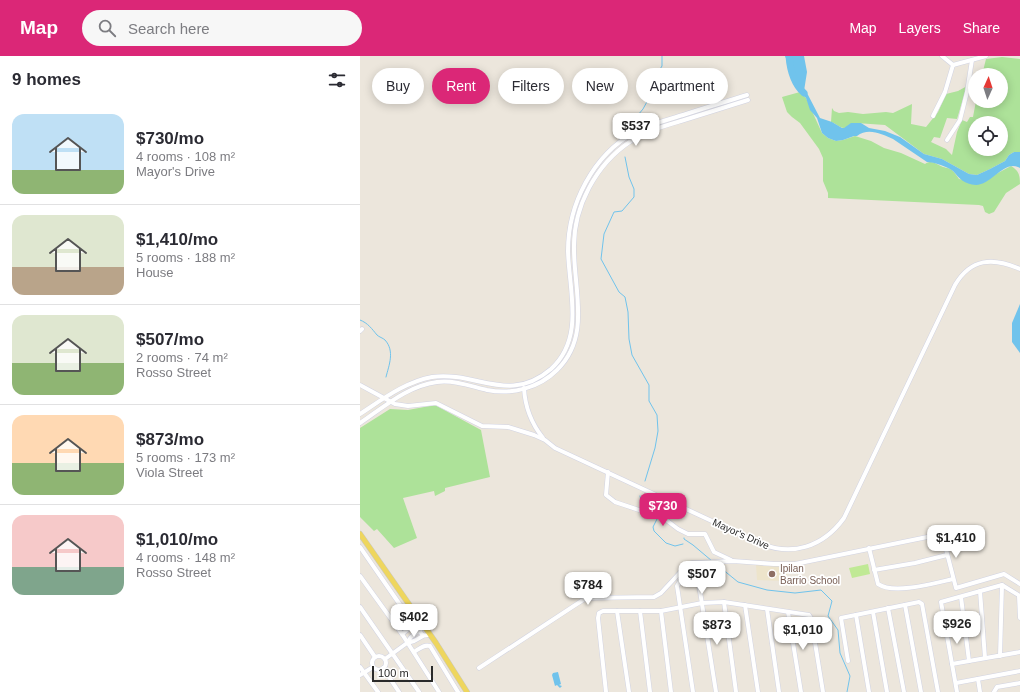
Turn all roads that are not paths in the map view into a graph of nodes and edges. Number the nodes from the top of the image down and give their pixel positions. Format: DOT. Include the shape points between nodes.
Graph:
graph roads {
  1 [pos="942,56"];
  2 [pos="986,56"];
  3 [pos="972,60"];
  4 [pos="953,65"];
  5 [pos="747,95"];
  6 [pos="748,100"];
  7 [pos="933,116"];
  8 [pos="946,140"];
  9 [pos="1020,269"];
  10 [pos="524,384"];
  11 [pos="360,385"];
  12 [pos="524,389"];
  13 [pos="384,398"];
  14 [pos="391,402"];
  15 [pos="360,414"];
  16 [pos="360,423"];
  17 [pos="545,440"];
  18 [pos="608,472"];
  19 [pos="360,534"];
  20 [pos="360,547"];
  21 [pos="869,548"];
  22 [pos="947,555"];
  23 [pos="733,561"];
  24 [pos="874,570"];
  25 [pos="360,576"];
  26 [pos="953,579"];
  27 [pos="1020,584"];
  28 [pos="1002,586"];
  29 [pos="980,592"];
  30 [pos="1020,596"];
  31 [pos="961,597"];
  32 [pos="724,602"];
  33 [pos="702,603"];
  34 [pos="745,605"];
  35 [pos="905,605"];
  36 [pos="360,607"];
  37 [pos="682,608"];
  38 [pos="767,608"];
  39 [pos="888,608"];
  40 [pos="661,611"];
  41 [pos="618,612"];
  42 [pos="640,612"];
  43 [pos="788,612"];
  44 [pos="873,612"];
  45 [pos="856,615"];
  46 [pos="1020,618"];
  47 [pos="424,625"];
  48 [pos="420,630"];
  49 [pos="402,634"];
  50 [pos="430,634"];
  51 [pos="360,635"];
  52 [pos="423,636"];
  53 [pos="407,643"];
  54 [pos="414,652"];
  55 [pos="1020,652"];
  56 [pos="393,653"];
  57 [pos="1000,656"];
  58 [pos="375,657"];
  59 [pos="985,658"];
  60 [pos="385,659"];
  61 [pos="848,661"];
  62 [pos="969,661"];
  63 [pos="952,664"];
  64 [pos="360,667"];
  65 [pos="373,667"];
  66 [pos="383,668"];
  67 [pos="479,668"];
  68 [pos="1020,671"];
  69 [pos="362,673"];
  70 [pos="978,679"];
  71 [pos="956,683"];
  72 [pos="1020,683"];
  73 [pos="378,692"];
  74 [pos="399,692"];
  75 [pos="419,692"];
  76 [pos="439,692"];
  77 [pos="458,692"];
  78 [pos="467,692"];
  79 [pos="606,692"];
  80 [pos="629,692"];
  81 [pos="650,692"];
  82 [pos="671,692"];
  83 [pos="693,692"];
  84 [pos="716,692"];
  85 [pos="736,692"];
  86 [pos="758,692"];
  87 [pos="780,692"];
  88 [pos="801,692"];
  89 [pos="823,692"];
  90 [pos="869,692"];
  91 [pos="887,692"];
  92 [pos="904,692"];
  93 [pos="921,692"];
  94 [pos="938,692"];
  95 [pos="957,692"];
  96 [pos="980,692"];
  97 [pos="994,692"];
  1 -- 4 [label="street"];
  2 -- 3 [label="street"];
  3 -- 4 [label="street"];
  3 -- 8 [label="street" via="960,120"];
  4 -- 7 [label="street"];
  5 -- 10 [label="street" via="641,129 606,155 594,170 581,192 570,230 568,251 573,319 570,338 564,353 555,365"];
  6 -- 12 [label="street" via="646,133 624,146 604,166 585,195 576,224 574,251 579,317 574,345 566,359 552,374 540,383"];
  9 -- 18 [label="street, Mayor's Drive" via="999,262 983,262 968,268 961,275 848,511 839,525 816,543 792,549 765,546"];
  10 -- 12 [label="street"];
  10 -- 13 [label="street" via="501,386 461,377 433,377 408,384"];
  11 -- 13 [label="street, Mayor's Drive"];
  12 -- 14 [label="street" via="495,391 465,383 436,382 410,390"];
  12 -- 17 [label="street" via="531,420"];
  13 -- 14 [label="street, Mayor's Drive"];
  13 -- 15 [label="street"];
  14 -- 16 [label="street"];
  14 -- 17 [label="street, Mayor's Drive" via="408,406 433,403 482,426 516,428"];
  17 -- 18 [label="street, Mayor's Drive" via="555,448"];
  18 -- 23 [label="street" via="606,495 612,500 661,516 688,534 705,534 714,552"];
  19 -- 47 [label="main road"];
  20 -- 49 [label="street" via="412,622 411,627"];
  21 -- 22 [label="street" via="942,534"];
  21 -- 23 [label="street" via="795,564"];
  21 -- 24 [label="street"];
  22 -- 24 [label="street"];
  22 -- 26 [label="street"];
  23 -- 67 [label="street" via="688,564 654,597 586,598"];
  24 -- 26 [label="street" via="878,584 888,588 910,588"];
  25 -- 49 [label="street"];
  26 -- 27 [label="street" via="956,588 1004,574"];
  28 -- 29 [label="street"];
  28 -- 30 [label="street"];
  28 -- 57 [label="street"];
  29 -- 31 [label="street"];
  29 -- 59 [label="street"];
  30 -- 46 [label="street"];
  31 -- 62 [label="street"];
  31 -- 63 [label="street" via="941,602"];
  32 -- 33 [label="street"];
  32 -- 34 [label="street"];
  32 -- 85 [label="street"];
  33 -- 37 [label="street"];
  33 -- 37 [label="street" via="697,581 682,581 677,586"];
  33 -- 84 [label="street"];
  34 -- 38 [label="street"];
  34 -- 86 [label="street"];
  35 -- 39 [label="street"];
  35 -- 93 [label="street"];
  35 -- 94 [label="street" via="918,602 922,604"];
  36 -- 56 [label="street"];
  37 -- 40 [label="street"];
  37 -- 83 [label="street"];
  38 -- 43 [label="street"];
  38 -- 87 [label="street"];
  39 -- 44 [label="street"];
  39 -- 92 [label="street"];
  40 -- 42 [label="street"];
  40 -- 82 [label="street"];
  41 -- 42 [label="street"];
  41 -- 79 [label="street" via="603,611 599,613 598,618"];
  41 -- 80 [label="street"];
  42 -- 81 [label="street"];
  43 -- 88 [label="street"];
  43 -- 89 [label="street" via="809,615 811,618"];
  44 -- 45 [label="street"];
  44 -- 91 [label="street"];
  45 -- 61 [label="street" via="841,618"];
  45 -- 90 [label="street"];
  47 -- 48 [label="street"];
  47 -- 50 [label="main road"];
  48 -- 52 [label="street"];
  48 -- 53 [label="street"];
  49 -- 53 [label="street"];
  50 -- 52 [label="street"];
  50 -- 78 [label="main road"];
  51 -- 58 [label="street"];
  52 -- 53 [label="street"];
  53 -- 54 [label="street"];
  53 -- 56 [label="street"];
  54 -- 76 [label="street"];
  54 -- 77 [label="street" via="423,646 430,646"];
  55 -- 57 [label="street"];
  56 -- 60 [label="street"];
  56 -- 75 [label="street"];
  57 -- 59 [label="street"];
  58 -- 60 [label="street"];
  58 -- 65 [label="street" via="372,661"];
  59 -- 62 [label="street"];
  60 -- 66 [label="street" via="386,664"];
  62 -- 63 [label="street"];
  63 -- 71 [label="street"];
  64 -- 69 [label="street"];
  65 -- 66 [label="street" via="378,670"];
  65 -- 69 [label="street"];
  66 -- 74 [label="street"];
  68 -- 70 [label="street"];
  69 -- 73 [label="street"];
  70 -- 71 [label="street"];
  70 -- 96 [label="street"];
  71 -- 95 [label="street"];
  72 -- 97 [label="street" via="997,687"];
}
